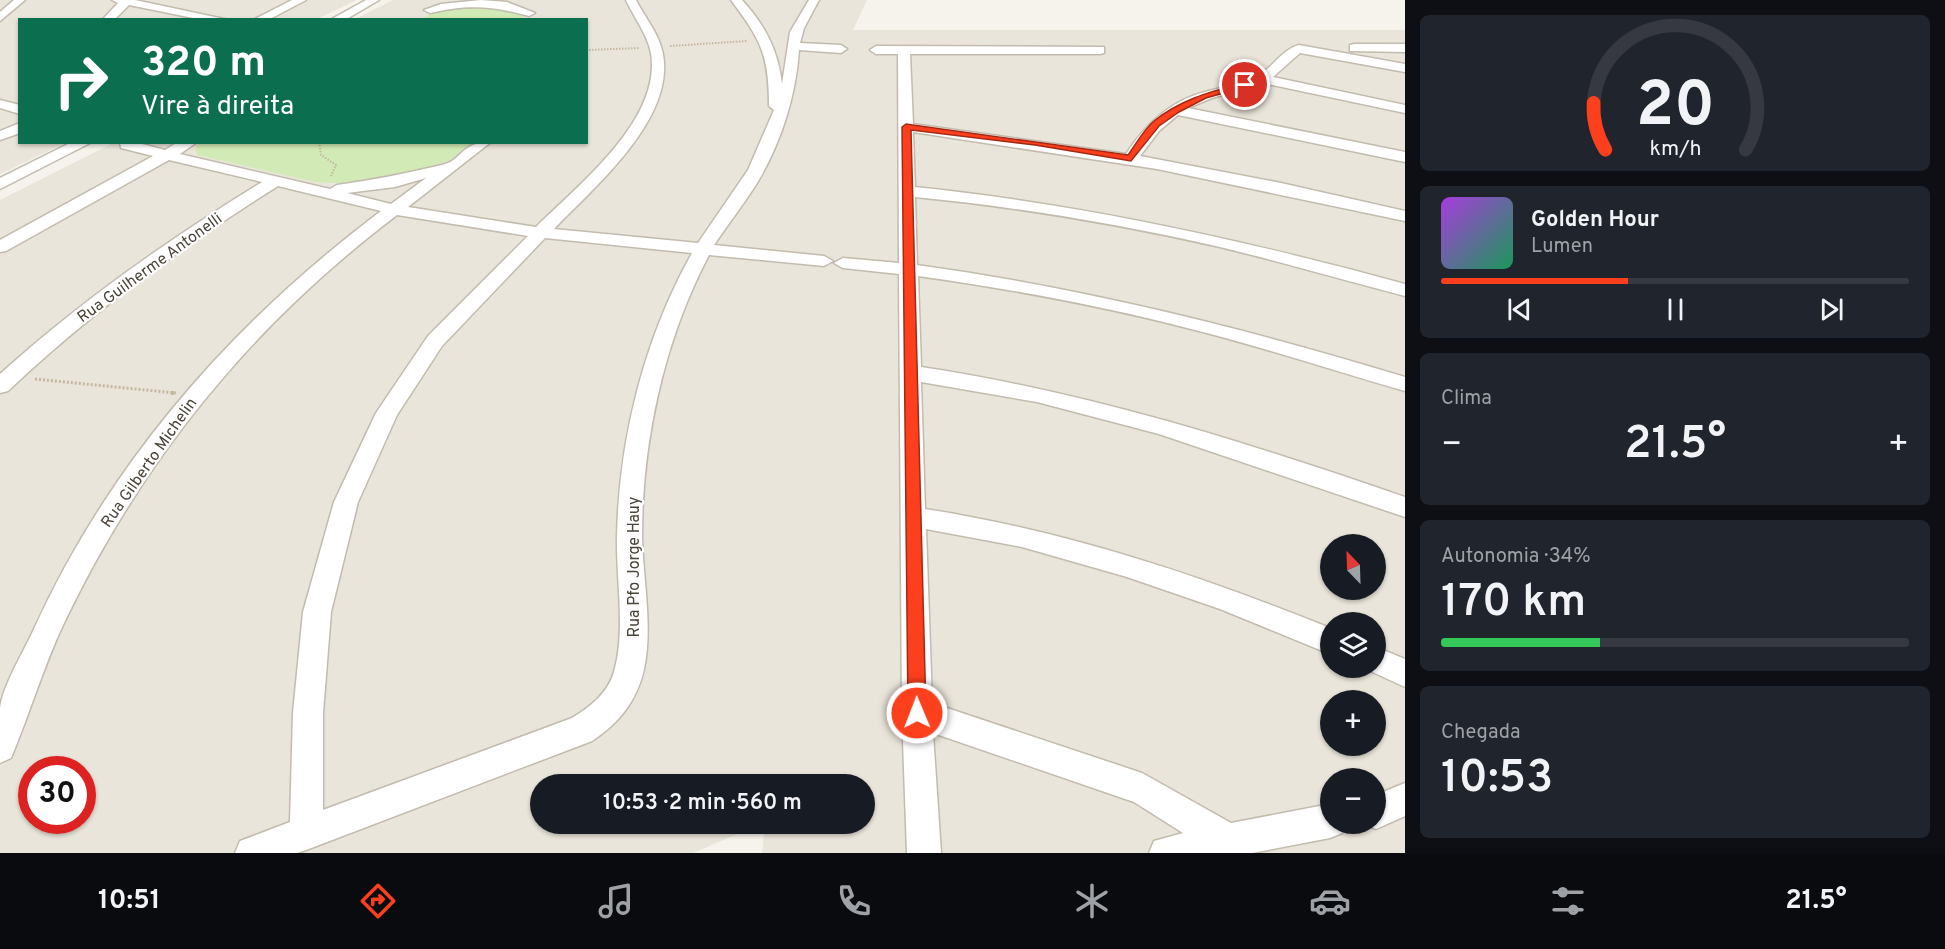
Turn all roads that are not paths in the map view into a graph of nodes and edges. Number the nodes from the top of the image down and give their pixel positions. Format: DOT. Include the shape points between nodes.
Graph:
graph roads {
  1 [pos="20,0"];
  2 [pos="190,0"];
  3 [pos="301,0"];
  4 [pos="374,0"];
  5 [pos="449,0"];
  6 [pos="521,0"];
  7 [pos="631,0"];
  8 [pos="736,0"];
  9 [pos="814,0"];
  10 [pos="121,1"];
  11 [pos="167,9"];
  12 [pos="531,16"];
  13 [pos="0,18"];
  14 [pos="108,18"];
  15 [pos="214,18"];
  16 [pos="262,18"];
  17 [pos="339,18"];
  18 [pos="775,35"];
  19 [pos="794,46"];
  20 [pos="1405,48"];
  21 [pos="842,49"];
  22 [pos="876,50"];
  23 [pos="1100,50"];
  24 [pos="904,51"];
  25 [pos="1352,53"];
  26 [pos="1405,68"];
  27 [pos="1262,79"];
  28 [pos="0,104"];
  29 [pos="18,109"];
  30 [pos="1405,109"];
  31 [pos="1176,110"];
  32 [pos="776,122"];
  33 [pos="906,127"];
  34 [pos="18,129"];
  35 [pos="0,136"];
  36 [pos="81,144"];
  37 [pos="186,144"];
  38 [pos="480,144"];
  39 [pos="126,145"];
  40 [pos="169,154"];
  41 [pos="1405,157"];
  42 [pos="463,158"];
  43 [pos="1131,158"];
  44 [pos="277,180"];
  45 [pos="0,184"];
  46 [pos="316,190"];
  47 [pos="908,191"];
  48 [pos="396,210"];
  49 [pos="1405,216"];
  50 [pos="542,233"];
  51 [pos="0,247"];
  52 [pos="704,249"];
  53 [pos="909,268"];
  54 [pos="1405,290"];
  55 [pos="911,373"];
  56 [pos="1405,384"];
  57 [pos="0,386"];
  58 [pos="1405,507"];
  59 [pos="915,517"];
  60 [pos="1320,637"];
  61 [pos="1386,664"];
  62 [pos="1405,673"];
  63 [pos="917,713"];
  64 [pos="0,747"];
  65 [pos="1405,799"];
  66 [pos="1386,808"];
  67 [pos="1320,823"];
  68 [pos="306,833"];
  69 [pos="1229,841"];
  70 [pos="252,853"];
  71 [pos="924,853"];
  72 [pos="1166,853"];
  1 -- 13 [label="street"];
  2 -- 11 [label="street"];
  3 -- 16 [label="street"];
  4 -- 17 [label="street"];
  5 -- 12 [label="street" via="426,13 457,4 487,2 513,5"];
  6 -- 12 [label="street"];
  7 -- 50 [label="street" via="655,45 657,74 649,107 627,144"];
  8 -- 18 [label="street"];
  9 -- 18 [label="street, Rua Pfo Jorge Hauy"];
  10 -- 11 [label="street"];
  10 -- 14 [label="street"];
  11 -- 15 [label="street"];
  18 -- 19 [label="street, Rua Pfo Jorge Hauy"];
  18 -- 19 [label="street" via="777,54 784,55"];
  18 -- 32 [label="street"];
  19 -- 21 [label="street"];
  19 -- 32 [label="street, Rua Pfo Jorge Hauy" via="790,80"];
  20 -- 25 [label="street"];
  22 -- 24 [label="street"];
  23 -- 24 [label="street"];
  24 -- 33 [label="street"];
  25 -- 26 [label="street"];
  25 -- 27 [label="street" via="1299,49 1285,56 1277,70"];
  27 -- 30 [label="street"];
  27 -- 31 [label="street" via="1203,96"];
  28 -- 29 [label="street"];
  31 -- 41 [label="street"];
  31 -- 43 [label="street" via="1156,124"];
  32 -- 52 [label="street, Rua Pfo Jorge Hauy" via="763,158 742,197"];
  33 -- 43 [label="street"];
  33 -- 47 [label="street"];
  34 -- 35 [label="street"];
  36 -- 45 [label="street"];
  37 -- 40 [label="street"];
  38 -- 42 [label="street, Rua Gilberto Michelin"];
  39 -- 40 [label="street"];
  40 -- 44 [label="street"];
  40 -- 51 [label="street"];
  42 -- 46 [label="street" via="395,182"];
  42 -- 48 [label="street, Rua Gilberto Michelin"];
  43 -- 49 [label="street" via="1283,187"];
  44 -- 46 [label="street"];
  44 -- 57 [label="street, Rua Guilherme Antonelli" via="134,273"];
  46 -- 48 [label="street"];
  47 -- 53 [label="street"];
  47 -- 54 [label="street" via="1049,208 1192,236"];
  48 -- 50 [label="street"];
  48 -- 64 [label="street, Rua Gilberto Michelin" via="295,289 243,340 190,399 144,460 99,531 55,615"];
  50 -- 52 [label="street"];
  50 -- 68 [label="street" via="435,341 387,413 346,502 317,612 308,713"];
  52 -- 53 [label="street"];
  52 -- 68 [label="street, Rua Pfo Jorge Hauy" via="669,322 641,423 630,559 633,658 618,699 581,730"];
  53 -- 55 [label="street"];
  53 -- 56 [label="street" via="1069,294 1274,343"];
  55 -- 58 [label="street" via="1070,402 1252,453"];
  55 -- 59 [label="street"];
  59 -- 60 [label="street" via="964,524 1069,549 1243,604"];
  59 -- 63 [label="street"];
  61 -- 62 [label="street"];
  63 -- 69 [label="street" via="1142,789"];
  63 -- 71 [label="street"];
  65 -- 66 [label="street"];
  67 -- 69 [label="street"];
  68 -- 70 [label="street, Rua Pfo Jorge Hauy"];
  69 -- 72 [label="street"];
}
